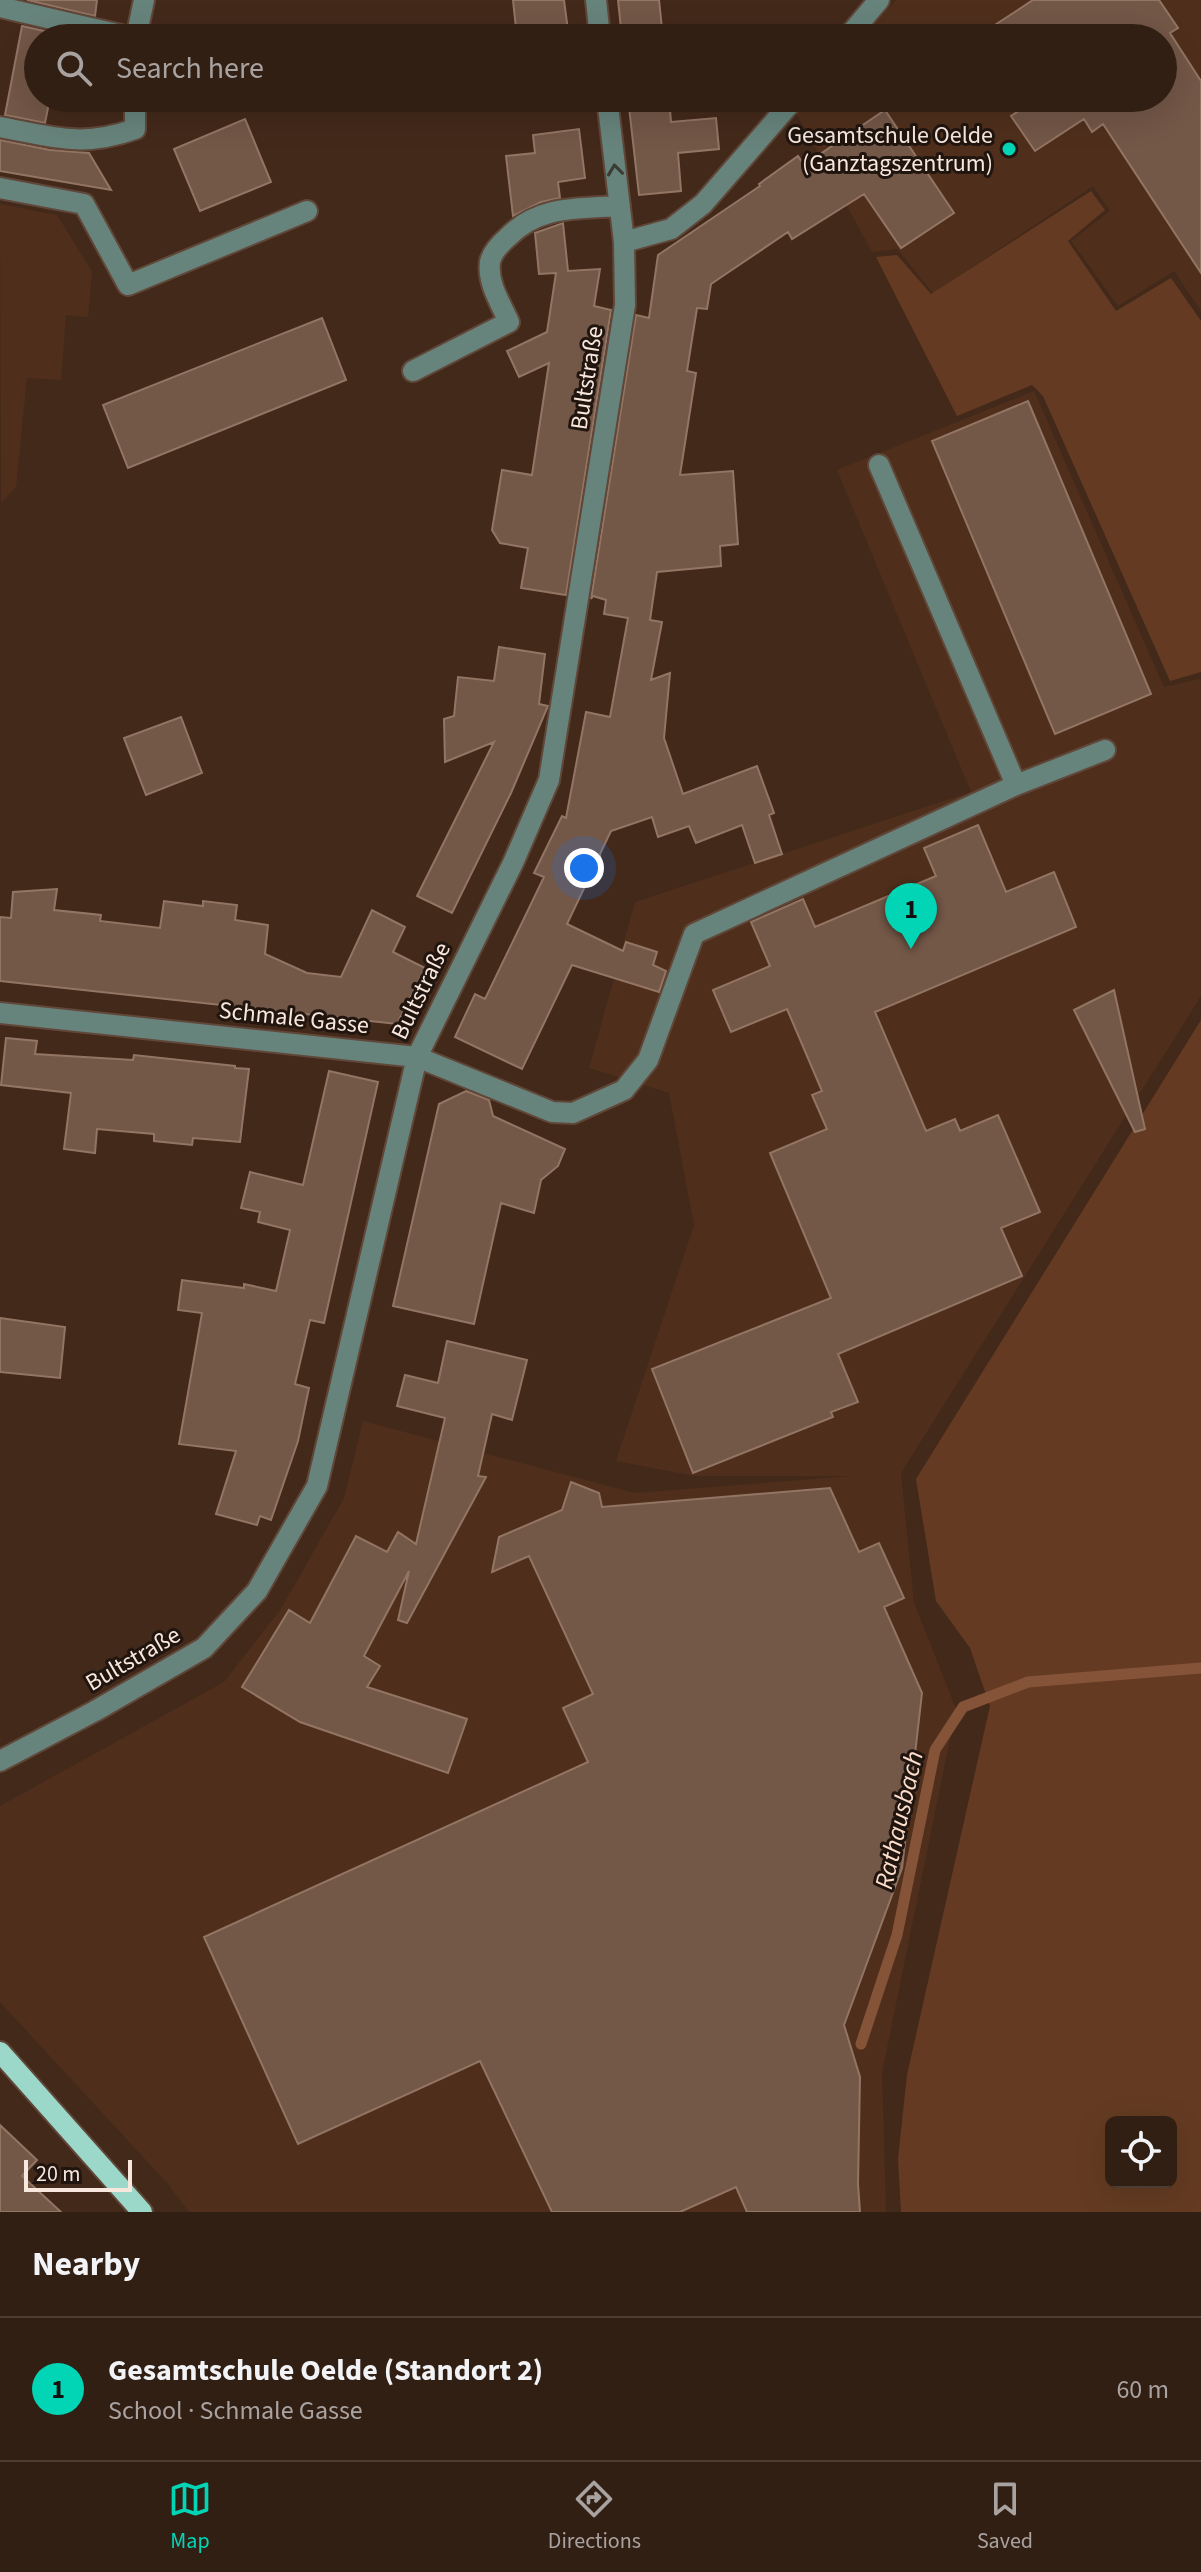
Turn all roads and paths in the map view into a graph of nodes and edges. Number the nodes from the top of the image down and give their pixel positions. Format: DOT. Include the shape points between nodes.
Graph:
graph roads {
  1 [pos="144,0"];
  2 [pos="596,0"];
  3 [pos="879,0"];
  4 [pos="0,7"];
  5 [pos="74,24"];
  6 [pos="138,24"];
  7 [pos="599,24"];
  8 [pos="859,24"];
  9 [pos="135,112"];
  10 [pos="609,112"];
  11 [pos="783,112"];
  12 [pos="0,127"];
  13 [pos="0,188"];
  14 [pos="620,206"];
  15 [pos="307,211"];
  16 [pos="624,242"];
  17 [pos="413,371"];
  18 [pos="879,465"];
  19 [pos="1105,750"];
  20 [pos="1016,785"];
  21 [pos="0,1013"];
  22 [pos="417,1057"];
  23 [pos="0,1761"];
  24 [pos="0,2052"];
  25 [pos="0,2061"];
  26 [pos="24,2080"];
  27 [pos="142,2212"];
  1 -- 6 [label="street"];
  2 -- 7 [label="street"];
  3 -- 8 [label="street"];
  4 -- 5 [label="street"];
  9 -- 12 [label="street" via="135,129 111,137 73,141"];
  14 -- 10 [label="street, Bultstraße, one-way"];
  11 -- 16 [label="street" via="703,204 671,229"];
  13 -- 15 [label="street" via="84,204 128,285"];
  14 -- 16 [label="street, Bultstraße"];
  14 -- 17 [label="street" via="546,212 519,225 490,261 492,282 509,322"];
  16 -- 22 [label="street, Bultstraße" via="625,305 549,780"];
  18 -- 20 [label="street"];
  19 -- 20 [label="street, Schmale Gasse"];
  20 -- 22 [label="street, Schmale Gasse" via="694,934 648,1060 624,1090 573,1113 552,1112"];
  21 -- 22 [label="street, Schmale Gasse"];
  22 -- 23 [label="street, Bultstraße" via="317,1486 257,1591 204,1648"];
  24 -- 26 [label="main road"];
  25 -- 26 [label="main road"];
  26 -- 27 [label="main road"];
}
